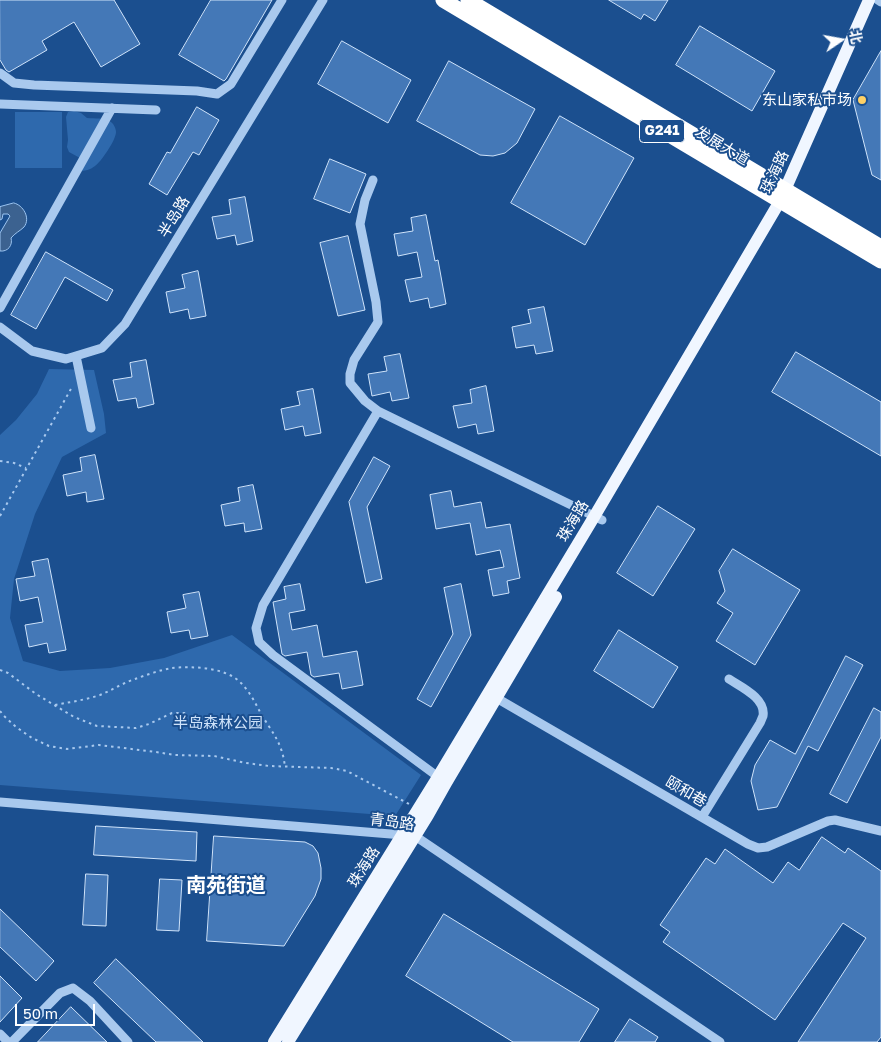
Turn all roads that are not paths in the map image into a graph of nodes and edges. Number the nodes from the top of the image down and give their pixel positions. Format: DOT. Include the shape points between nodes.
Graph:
graph roads {
  1 [pos="282,0"];
  2 [pos="310,0"];
  3 [pos="443,0"];
  4 [pos="468,0"];
  5 [pos="870,0"];
  6 [pos="876,0"];
  7 [pos="881,2"];
  8 [pos="322,3"];
  9 [pos="0,73"];
  10 [pos="0,104"];
  11 [pos="112,108"];
  12 [pos="156,110"];
  13 [pos="373,180"];
  14 [pos="786,197"];
  15 [pos="881,247"];
  16 [pos="881,261"];
  17 [pos="0,308"];
  18 [pos="0,327"];
  19 [pos="76,356"];
  20 [pos="378,411"];
  21 [pos="91,428"];
  22 [pos="598,518"];
  23 [pos="728,679"];
  24 [pos="492,695"];
  25 [pos="442,780"];
  26 [pos="0,802"];
  27 [pos="702,817"];
  28 [pos="881,831"];
  29 [pos="409,835"];
  30 [pos="0,1034"];
  31 [pos="10,1042"];
  32 [pos="128,1042"];
  33 [pos="274,1042"];
  34 [pos="288,1042"];
  35 [pos="720,1042"];
  1 -- 9 [label="street" via="231,84 217,94 34,85 14,83"];
  2 -- 8 [label="street"];
  3 -- 14 [label="highway, 发展大道 / G241"];
  4 -- 14 [label="highway, 发展大道 / G241"];
  5 -- 14 [label="main road, 珠海路"];
  6 -- 7 [label="street"];
  6 -- 14 [label="main road, 珠海路"];
  8 -- 19 [label="street, 半岛路" via="125,324 102,348"];
  10 -- 11 [label="street"];
  11 -- 12 [label="street"];
  11 -- 17 [label="street"];
  13 -- 20 [label="street" via="360,224 378,322 354,360 350,384"];
  14 -- 15 [label="highway, 发展大道 / G241"];
  14 -- 16 [label="highway, 发展大道 / G241"];
  14 -- 22 [label="main road, 珠海路"];
  18 -- 19 [label="street, 半岛路" via="32,351 66,360"];
  19 -- 21 [label="street"];
  20 -- 22 [label="street"];
  20 -- 25 [label="street" via="263,605 256,628 259,642 272,655"];
  22 -- 24 [label="main road, 珠海路"];
  23 -- 27 [label="street" via="753,694 762,705 763,715"];
  24 -- 25 [label="main road, 珠海路"];
  24 -- 27 [label="street, 颐和巷"];
  25 -- 29 [label="main road, 珠海路"];
  25 -- 29 [label="main road, 珠海路" via="418,809"];
  26 -- 29 [label="street, 青岛路"];
  27 -- 28 [label="street, 颐和巷" via="758,848 835,820"];
  29 -- 33 [label="main road, 珠海路"];
  29 -- 34 [label="main road, 珠海路"];
  29 -- 35 [label="street, 青岛路"];
  30 -- 31 [label="street"];
  31 -- 32 [label="street" via="60,993 73,988 90,1001"];
}
